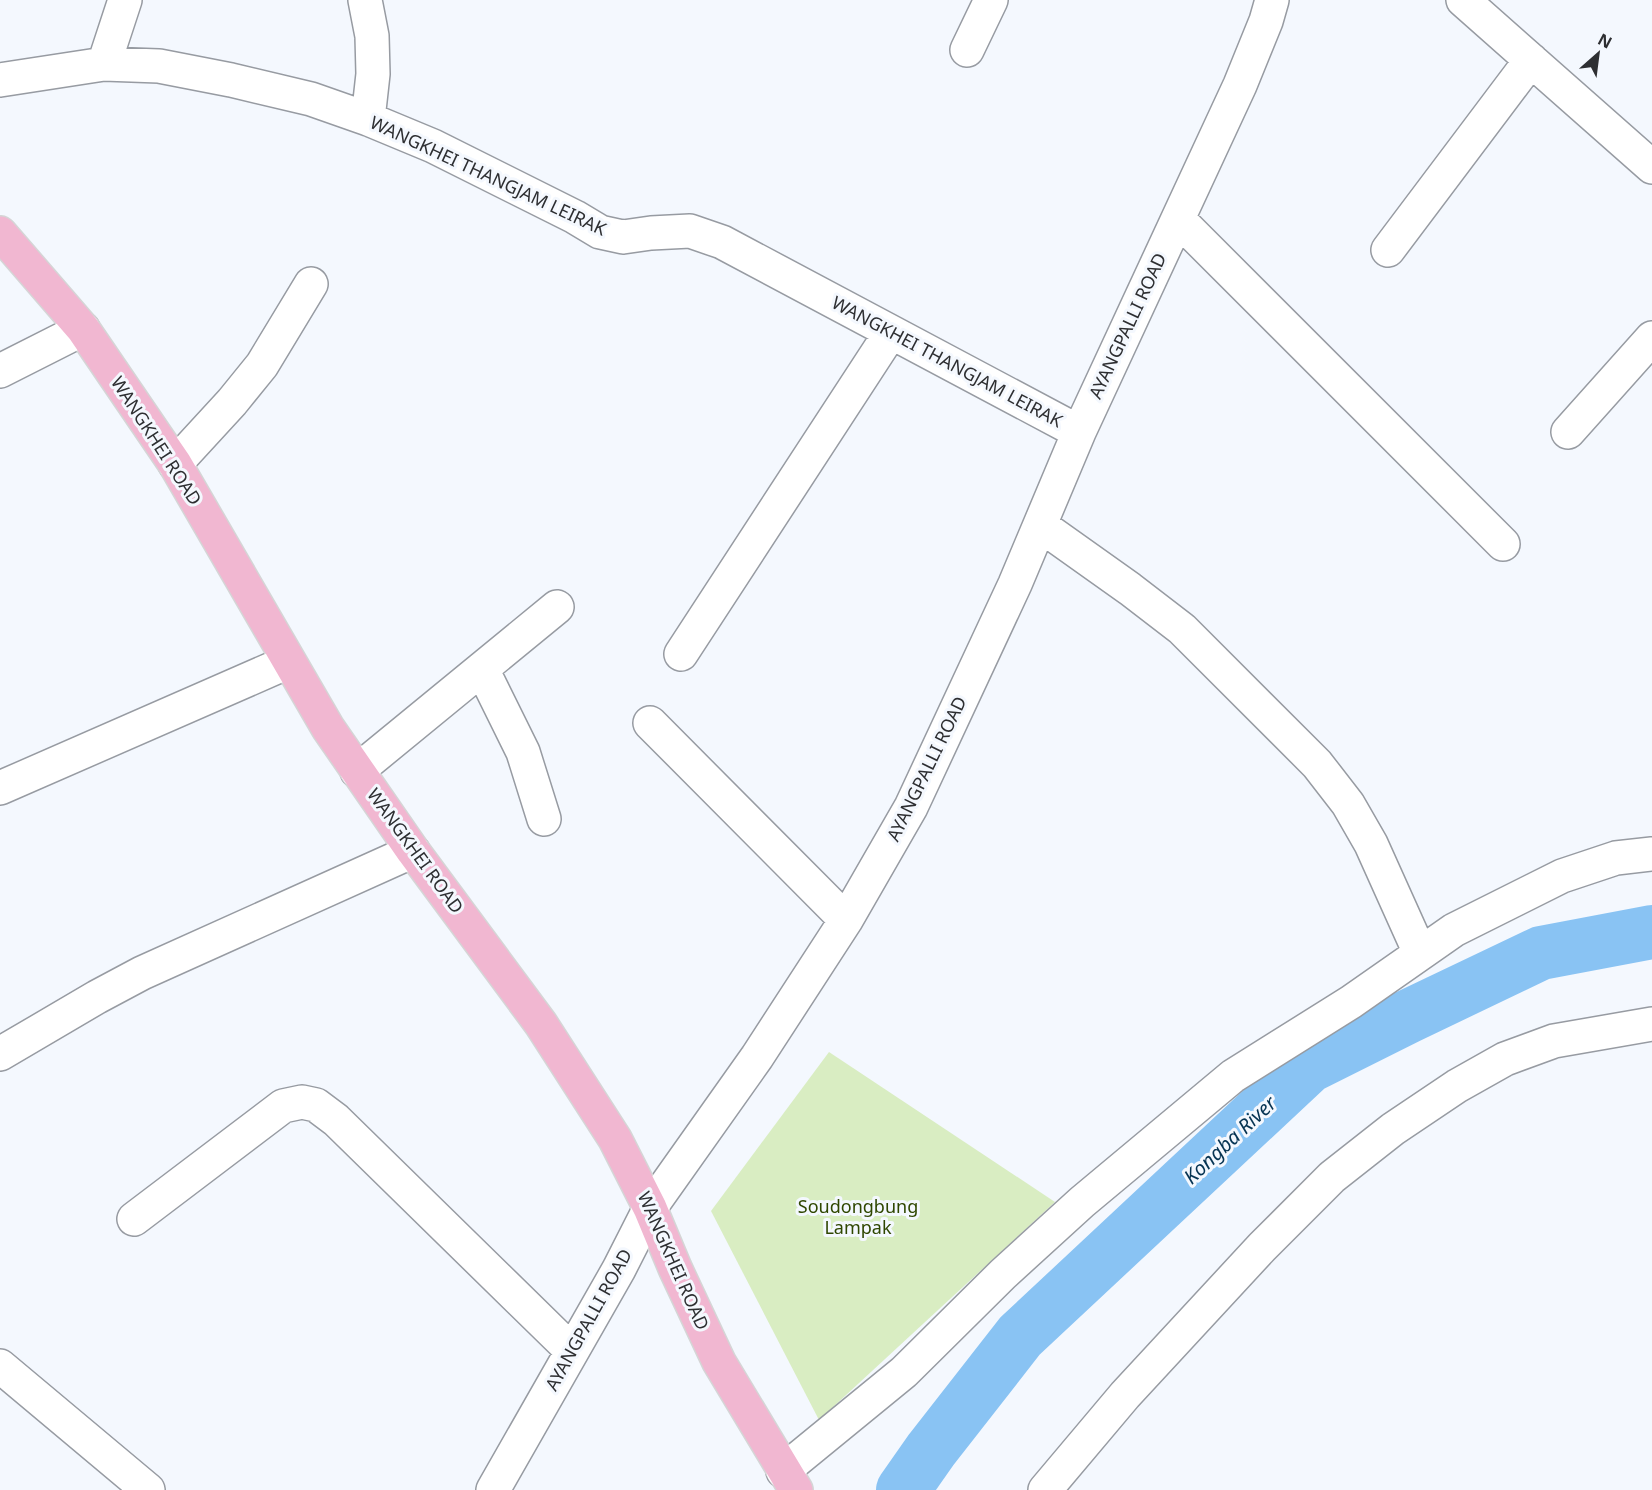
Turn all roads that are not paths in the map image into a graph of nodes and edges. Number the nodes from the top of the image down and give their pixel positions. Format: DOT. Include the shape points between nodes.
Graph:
graph roads {
  1 [pos="125,0"];
  2 [pos="365,0"];
  3 [pos="991,0"];
  4 [pos="1272,0"];
  5 [pos="1463,0"];
  6 [pos="967,50"];
  7 [pos="1531,60"];
  8 [pos="104,64"];
  9 [pos="0,80"];
  10 [pos="368,119"];
  11 [pos="1652,167"];
  12 [pos="1178,219"];
  13 [pos="0,233"];
  14 [pos="1388,250"];
  15 [pos="311,284"];
  16 [pos="82,329"];
  17 [pos="891,332"];
  18 [pos="1652,339"];
  19 [pos="0,371"];
  20 [pos="1079,432"];
  21 [pos="1568,432"];
  22 [pos="175,464"];
  23 [pos="1040,525"];
  24 [pos="1503,544"];
  25 [pos="557,607"];
  26 [pos="681,654"];
  27 [pos="288,662"];
  28 [pos="482,669"];
  29 [pos="650,723"];
  30 [pos="357,771"];
  31 [pos="0,788"];
  32 [pos="544,819"];
  33 [pos="413,850"];
  34 [pos="1652,854"];
  35 [pos="846,920"];
  36 [pos="1420,953"];
  37 [pos="1652,1024"];
  38 [pos="0,1054"];
  39 [pos="650,1208"];
  40 [pos="134,1219"];
  41 [pos="572,1352"];
  42 [pos="0,1366"];
  43 [pos="790,1480"];
  44 [pos="148,1490"];
  45 [pos="493,1490"];
  46 [pos="1045,1490"];
  1 -- 8 [label="street"];
  2 -- 10 [label="street" via="372,36 373,74"];
  3 -- 6 [label="street"];
  4 -- 12 [label="street, AYANGPALLI ROAD" via="1240,85"];
  5 -- 7 [label="street"];
  7 -- 11 [label="street"];
  7 -- 14 [label="street"];
  8 -- 9 [label="street, WANGKHEI THANGJAM LEIRAK"];
  8 -- 10 [label="street, WANGKHEI THANGJAM LEIRAK" via="159,66 231,80 311,99"];
  10 -- 17 [label="street, WANGKHEI THANGJAM LEIRAK" via="433,146 600,231 623,237 690,231 722,242"];
  12 -- 20 [label="street, AYANGPALLI ROAD"];
  12 -- 24 [label="street"];
  13 -- 16 [label="main road, WANGKHEI ROAD"];
  15 -- 22 [label="street" via="262,365"];
  16 -- 19 [label="street"];
  16 -- 22 [label="main road, WANGKHEI ROAD"];
  17 -- 20 [label="street, WANGKHEI THANGJAM LEIRAK"];
  17 -- 26 [label="street"];
  18 -- 21 [label="street"];
  20 -- 23 [label="street, AYANGPALLI ROAD"];
  22 -- 27 [label="main road, WANGKHEI ROAD"];
  23 -- 35 [label="street, AYANGPALLI ROAD" via="911,807"];
  23 -- 36 [label="street" via="1182,630 1317,764 1348,804 1371,843"];
  25 -- 28 [label="street"];
  27 -- 30 [label="main road, WANGKHEI ROAD"];
  27 -- 31 [label="street"];
  28 -- 30 [label="street"];
  28 -- 32 [label="street" via="523,752"];
  29 -- 35 [label="street"];
  30 -- 33 [label="main road, WANGKHEI ROAD"];
  33 -- 38 [label="street" via="142,973"];
  33 -- 39 [label="main road, WANGKHEI ROAD" via="541,1024 615,1139"];
  34 -- 36 [label="street" via="1616,858 1562,876 1454,930"];
  35 -- 39 [label="street, AYANGPALLI ROAD" via="757,1057"];
  36 -- 43 [label="street" via="1352,1002 1233,1076 1082,1202"];
  37 -- 46 [label="street" via="1554,1041 1505,1059 1393,1129 1332,1178 1262,1247 1125,1395"];
  39 -- 41 [label="street, AYANGPALLI ROAD"];
  39 -- 43 [label="main road, WANGKHEI ROAD" via="719,1362"];
  40 -- 41 [label="street" via="283,1106 302,1102 316,1105 336,1120"];
  41 -- 45 [label="street, AYANGPALLI ROAD"];
  42 -- 44 [label="street"];
}
